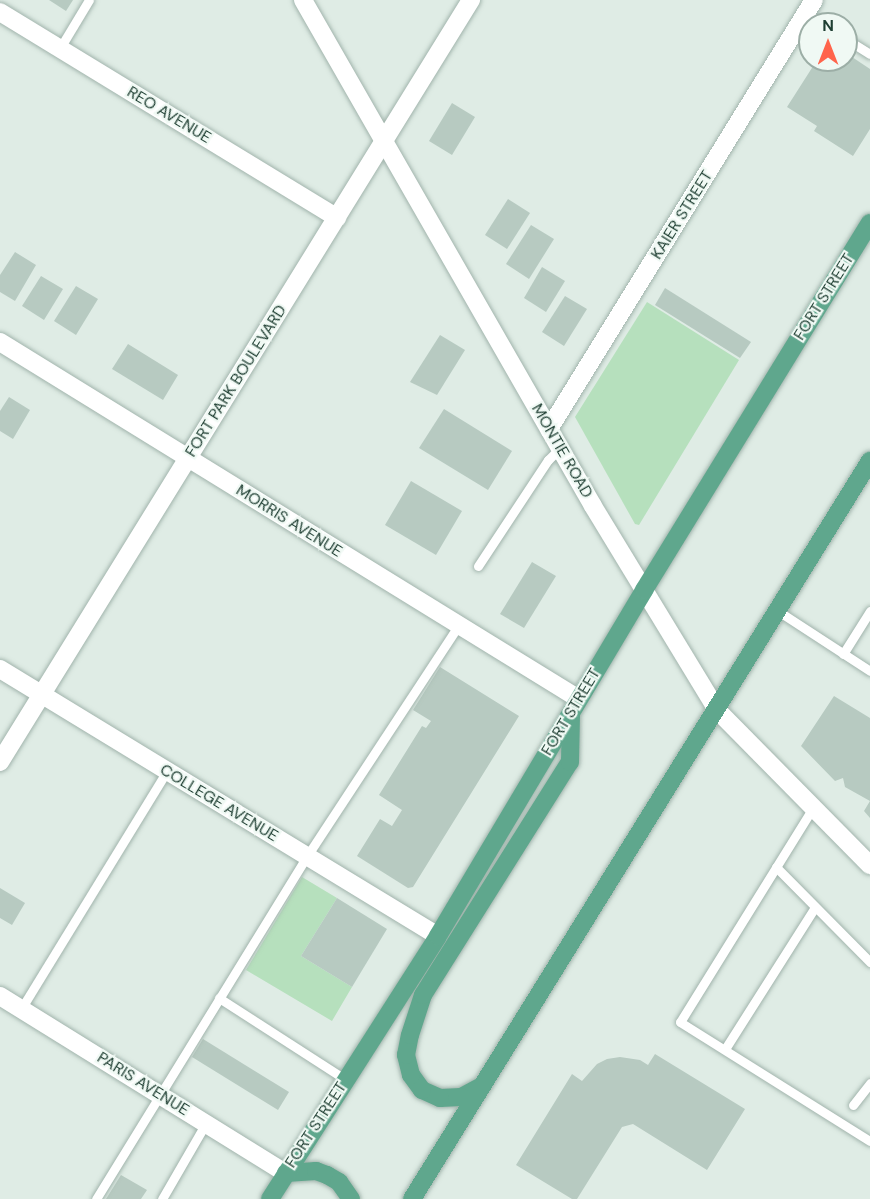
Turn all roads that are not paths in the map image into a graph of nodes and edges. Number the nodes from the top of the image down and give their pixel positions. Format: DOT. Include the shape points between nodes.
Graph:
graph roads {
  1 [pos="89,0"];
  2 [pos="303,0"];
  3 [pos="466,3"];
  4 [pos="810,7"];
  5 [pos="0,12"];
  6 [pos="60,48"];
  7 [pos="384,141"];
  8 [pos="337,219"];
  9 [pos="870,223"];
  10 [pos="0,342"];
  11 [pos="549,429"];
  12 [pos="560,448"];
  13 [pos="188,458"];
  14 [pos="870,460"];
  15 [pos="478,566"];
  16 [pos="644,590"];
  17 [pos="778,611"];
  18 [pos="870,611"];
  19 [pos="459,625"];
  20 [pos="843,654"];
  21 [pos="0,669"];
  22 [pos="870,671"];
  23 [pos="42,695"];
  24 [pos="575,705"];
  25 [pos="717,710"];
  26 [pos="0,762"];
  27 [pos="167,771"];
  28 [pos="814,806"];
  29 [pos="307,856"];
  30 [pos="870,865"];
  31 [pos="776,867"];
  32 [pos="815,907"];
  33 [pos="438,936"];
  34 [pos="870,962"];
  35 [pos="0,996"];
  36 [pos="219,998"];
  37 [pos="21,1009"];
  38 [pos="725,1049"];
  39 [pos="346,1080"];
  40 [pos="870,1083"];
  41 [pos="481,1086"];
  42 [pos="160,1093"];
  43 [pos="853,1105"];
  44 [pos="206,1123"];
  45 [pos="870,1141"];
  46 [pos="286,1173"];
  47 [pos="96,1199"];
  48 [pos="162,1199"];
  49 [pos="270,1199"];
  50 [pos="351,1199"];
  51 [pos="412,1199"];
  1 -- 6 [label="lane"];
  2 -- 7 [label="street, MONTIE ROAD"];
  3 -- 7 [label="street, FORT PARK BOULEVARD"];
  4 -- 11 [label="street, KAIER STREET"];
  5 -- 6 [label="street, REO AVENUE"];
  6 -- 8 [label="street, REO AVENUE"];
  7 -- 8 [label="street, FORT PARK BOULEVARD"];
  7 -- 11 [label="street, MONTIE ROAD"];
  8 -- 13 [label="street, FORT PARK BOULEVARD"];
  9 -- 16 [label="main road, FORT STREET"];
  10 -- 13 [label="street, MORRIS AVENUE"];
  11 -- 12 [label="street, MONTIE ROAD"];
  12 -- 15 [label="lane" via="548,460"];
  12 -- 16 [label="street, MONTIE ROAD"];
  13 -- 19 [label="street, MORRIS AVENUE"];
  13 -- 23 [label="street, FORT PARK BOULEVARD"];
  14 -- 17 [label="main road"];
  16 -- 24 [label="main road, FORT STREET"];
  16 -- 25 [label="street, MONTIE ROAD"];
  17 -- 20 [label="lane"];
  17 -- 25 [label="main road"];
  18 -- 20 [label="lane"];
  19 -- 24 [label="street, MORRIS AVENUE"];
  19 -- 29 [label="lane"];
  20 -- 22 [label="lane"];
  21 -- 23 [label="street, COLLEGE AVENUE"];
  23 -- 26 [label="street, FORT PARK BOULEVARD"];
  23 -- 27 [label="street, COLLEGE AVENUE"];
  24 -- 33 [label="main road, FORT STREET"];
  24 -- 41 [label="main road" via="570,762 423,995 410,1035 406,1055 411,1075 422,1090 440,1098 461,1097"];
  25 -- 28 [label="street, MONTIE ROAD"];
  25 -- 41 [label="main road"];
  27 -- 29 [label="street, COLLEGE AVENUE"];
  27 -- 37 [label="lane"];
  28 -- 30 [label="street, MONTIE ROAD"];
  28 -- 31 [label="lane"];
  29 -- 33 [label="street, COLLEGE AVENUE"];
  29 -- 36 [label="lane"];
  31 -- 32 [label="lane"];
  31 -- 38 [label="lane" via="680,1022"];
  32 -- 34 [label="lane"];
  32 -- 38 [label="lane"];
  33 -- 39 [label="main road, FORT STREET"];
  35 -- 37 [label="street, PARIS AVENUE"];
  36 -- 39 [label="lane"];
  36 -- 42 [label="lane"];
  37 -- 42 [label="street, PARIS AVENUE"];
  38 -- 45 [label="lane"];
  39 -- 46 [label="main road, FORT STREET"];
  40 -- 43 [label="lane"];
  41 -- 51 [label="main road"];
  42 -- 44 [label="street, PARIS AVENUE"];
  42 -- 47 [label="lane"];
  44 -- 46 [label="street, PARIS AVENUE"];
  44 -- 48 [label="lane"];
  46 -- 49 [label="main road, FORT STREET"];
  46 -- 50 [label="main road" via="327,1175 339,1182"];
}
